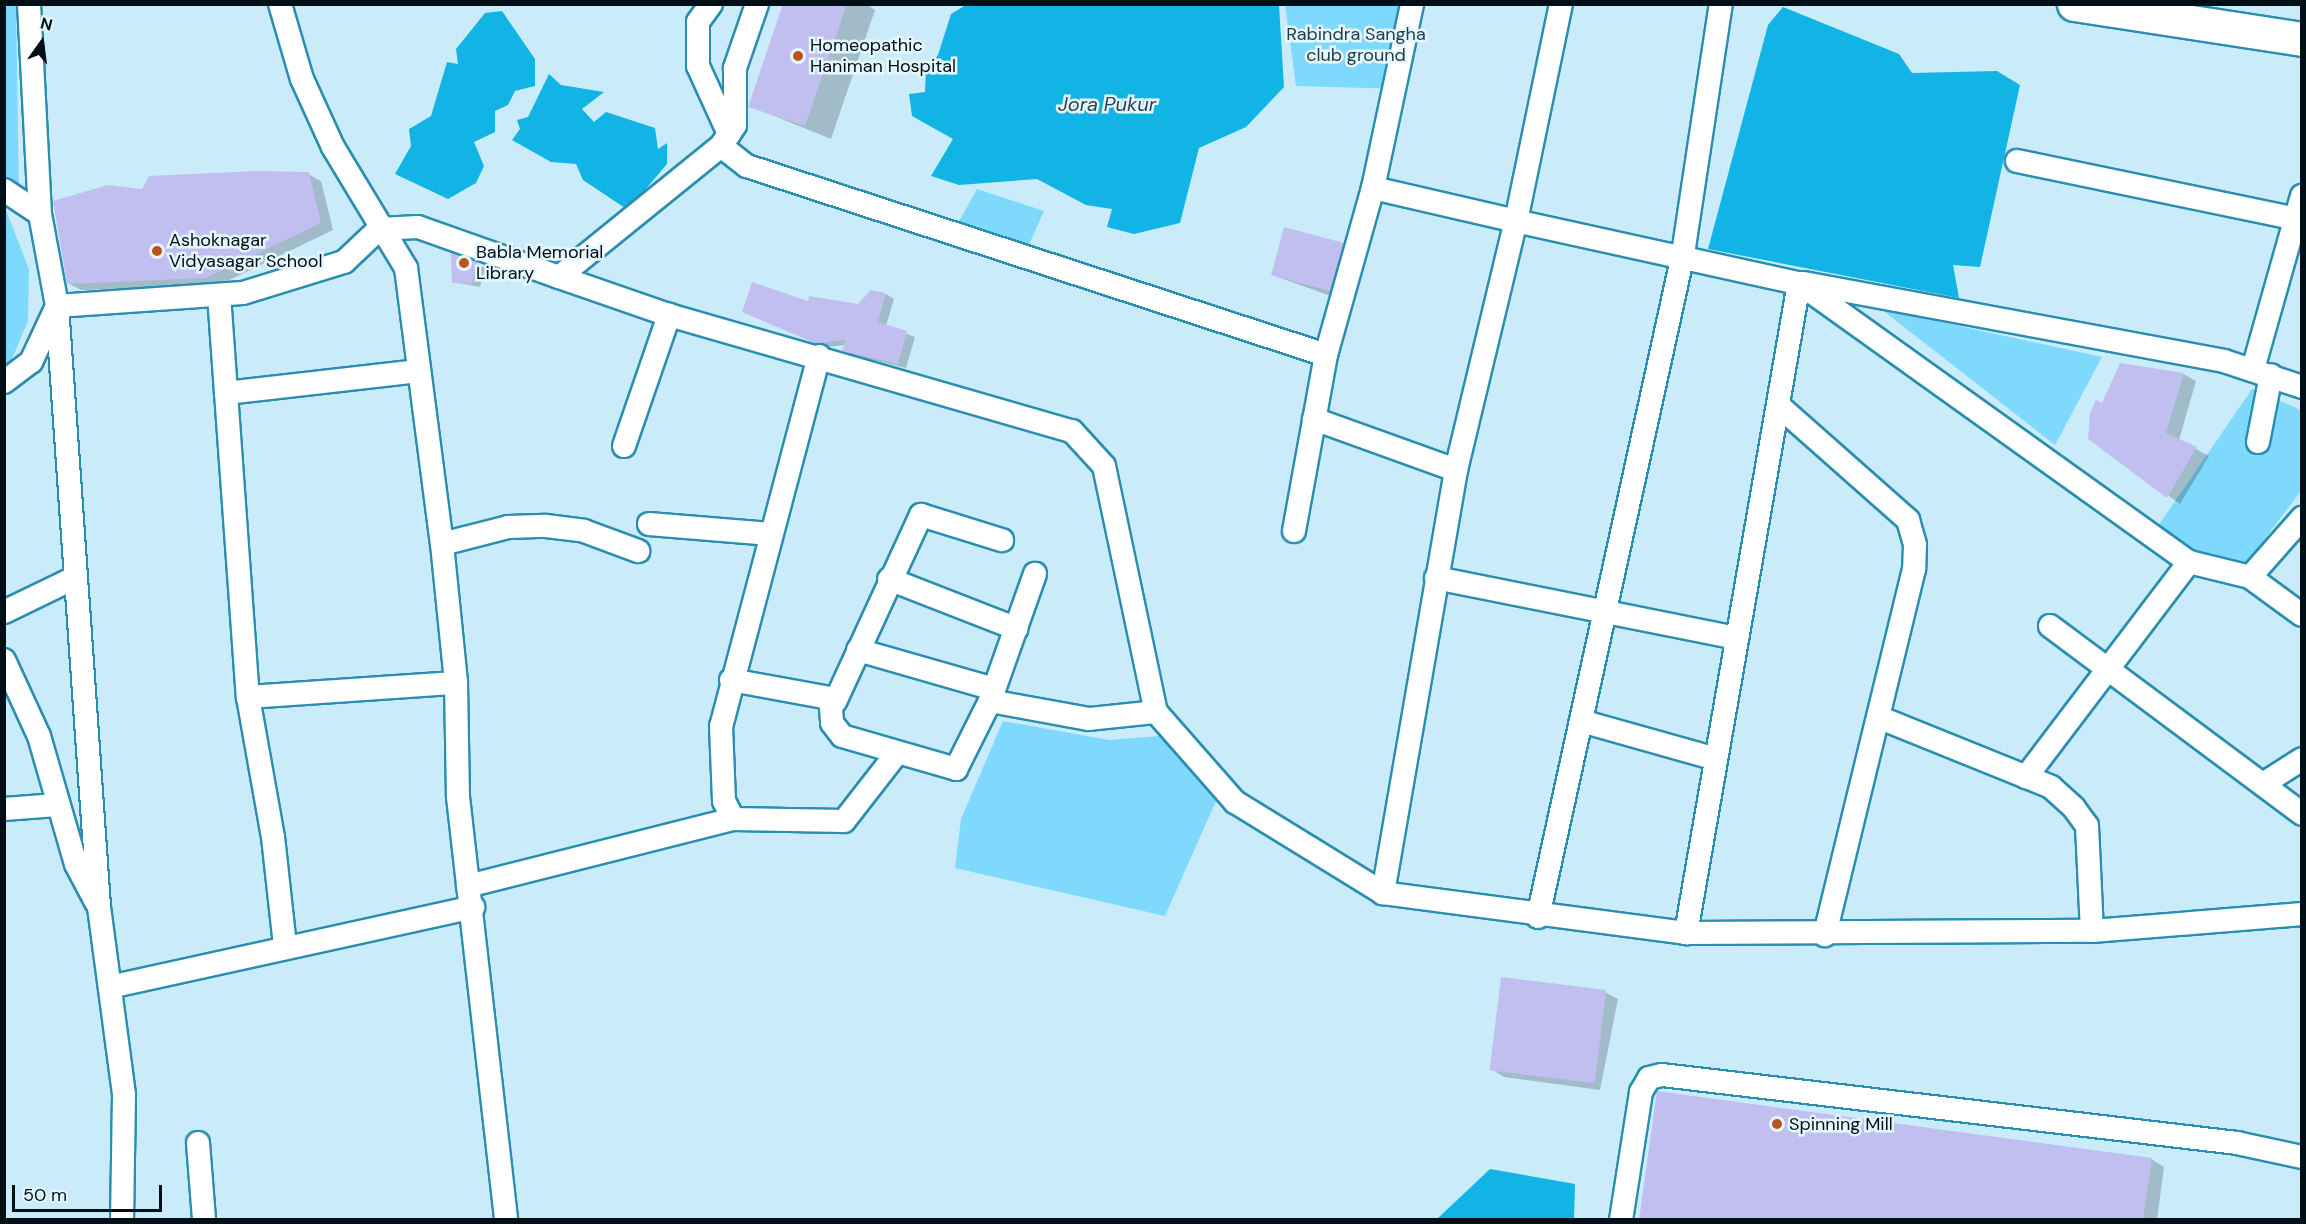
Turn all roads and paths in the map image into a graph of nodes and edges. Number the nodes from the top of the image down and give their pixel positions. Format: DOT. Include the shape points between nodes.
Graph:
graph roads {
  1 [pos="29,4"];
  2 [pos="280,4"];
  3 [pos="711,4"];
  4 [pos="757,4"];
  5 [pos="1412,4"];
  6 [pos="1562,4"];
  7 [pos="1721,4"];
  8 [pos="2074,4"];
  9 [pos="2164,13"];
  10 [pos="2301,39"];
  11 [pos="725,140"];
  12 [pos="2017,161"];
  13 [pos="1373,188"];
  14 [pos="4,190"];
  15 [pos="2301,196"];
  16 [pos="40,214"];
  17 [pos="2300,220"];
  18 [pos="1516,221"];
  19 [pos="379,229"];
  20 [pos="1683,254"];
  21 [pos="559,277"];
  22 [pos="1799,283"];
  23 [pos="219,295"];
  24 [pos="57,306"];
  25 [pos="669,315"];
  26 [pos="1326,355"];
  27 [pos="819,356"];
  28 [pos="419,371"];
  29 [pos="2262,372"];
  30 [pos="4,382"];
  31 [pos="2301,387"];
  32 [pos="226,393"];
  33 [pos="1778,405"];
  34 [pos="1314,419"];
  35 [pos="2258,442"];
  36 [pos="624,446"];
  37 [pos="1456,470"];
  38 [pos="2301,518"];
  39 [pos="649,524"];
  40 [pos="1294,531"];
  41 [pos="771,534"];
  42 [pos="1002,540"];
  43 [pos="442,544"];
  44 [pos="638,551"];
  45 [pos="2189,562"];
  46 [pos="1035,574"];
  47 [pos="76,577"];
  48 [pos="2250,577"];
  49 [pos="1436,578"];
  50 [pos="889,579"];
  51 [pos="4,612"];
  52 [pos="1605,612"];
  53 [pos="2301,615"];
  54 [pos="2050,626"];
  55 [pos="1017,629"];
  56 [pos="1737,638"];
  57 [pos="858,650"];
  58 [pos="4,660"];
  59 [pos="2109,667"];
  60 [pos="731,680"];
  61 [pos="456,683"];
  62 [pos="992,695"];
  63 [pos="248,697"];
  64 [pos="834,702"];
  65 [pos="1156,712"];
  66 [pos="1878,717"];
  67 [pos="1581,721"];
  68 [pos="897,753"];
  69 [pos="1716,759"];
  70 [pos="2301,759"];
  71 [pos="2026,777"];
  72 [pos="2263,784"];
  73 [pos="57,805"];
  74 [pos="4,809"];
  75 [pos="2301,814"];
  76 [pos="733,819"];
  77 [pos="1383,893"];
  78 [pos="471,896"];
  79 [pos="99,908"];
  80 [pos="2301,914"];
  81 [pos="1538,917"];
  82 [pos="2092,931"];
  83 [pos="1686,933"];
  84 [pos="1825,935"];
  85 [pos="285,946"];
  86 [pos="110,987"];
  87 [pos="198,1143"];
  88 [pos="2301,1157"];
  89 [pos="122,1220"];
  90 [pos="204,1220"];
  91 [pos="506,1220"];
  92 [pos="1621,1220"];
  1 -- 16 [label="street"];
  2 -- 19 [label="street" via="302,79"];
  3 -- 11 [label="street" via="698,22 698,66"];
  4 -- 11 [label="street" via="735,68 736,116"];
  5 -- 13 [label="street"];
  6 -- 18 [label="street"];
  7 -- 20 [label="street"];
  8 -- 9 [label="main road"];
  9 -- 10 [label="main road"];
  11 -- 21 [label="street"];
  11 -- 26 [label="street" via="747,166"];
  12 -- 17 [label="street"];
  13 -- 18 [label="street"];
  13 -- 26 [label="street"];
  14 -- 16 [label="street"];
  15 -- 17 [label="street"];
  16 -- 24 [label="street"];
  17 -- 29 [label="street"];
  18 -- 20 [label="street"];
  18 -- 37 [label="street"];
  19 -- 21 [label="street" via="418,227"];
  19 -- 23 [label="street" via="344,262 243,293"];
  19 -- 28 [label="street" via="406,268"];
  20 -- 22 [label="street"];
  20 -- 52 [label="street"];
  21 -- 25 [label="street"];
  22 -- 29 [label="street"];
  22 -- 33 [label="street"];
  22 -- 45 [label="street"];
  23 -- 24 [label="street"];
  23 -- 32 [label="street"];
  24 -- 30 [label="street" via="31,362"];
  24 -- 47 [label="street"];
  25 -- 27 [label="street"];
  25 -- 36 [label="street"];
  26 -- 34 [label="street"];
  27 -- 41 [label="street"];
  27 -- 65 [label="street" via="1038,418 1072,431 1096,452 1119,526"];
  28 -- 32 [label="street"];
  28 -- 43 [label="street"];
  29 -- 31 [label="street"];
  29 -- 35 [label="street"];
  32 -- 63 [label="street"];
  33 -- 56 [label="street"];
  33 -- 66 [label="street" via="1908,520 1914,569"];
  34 -- 37 [label="street"];
  34 -- 40 [label="street"];
  37 -- 49 [label="street"];
  38 -- 48 [label="street"];
  39 -- 41 [label="street"];
  41 -- 60 [label="street"];
  42 -- 50 [label="street" via="921,515"];
  43 -- 44 [label="street" via="508,527 546,526 584,531"];
  43 -- 61 [label="street"];
  45 -- 48 [label="street"];
  45 -- 59 [label="street"];
  46 -- 55 [label="street"];
  47 -- 51 [label="street"];
  47 -- 79 [label="street"];
  48 -- 53 [label="street"];
  49 -- 52 [label="street"];
  49 -- 77 [label="street"];
  50 -- 55 [label="street"];
  50 -- 57 [label="street"];
  52 -- 56 [label="street"];
  52 -- 67 [label="street"];
  54 -- 59 [label="street"];
  55 -- 62 [label="street"];
  56 -- 69 [label="street"];
  57 -- 62 [label="street"];
  57 -- 64 [label="street"];
  58 -- 73 [label="street" via="39,736"];
  59 -- 71 [label="street"];
  59 -- 72 [label="street"];
  60 -- 64 [label="street"];
  60 -- 76 [label="street" via="720,754 724,801"];
  61 -- 63 [label="street"];
  61 -- 78 [label="street" via="458,797"];
  62 -- 65 [label="street" via="1089,719"];
  62 -- 68 [label="street" via="956,769"];
  63 -- 85 [label="street" via="273,837"];
  64 -- 68 [label="street" via="834,731"];
  65 -- 77 [label="street" via="1235,802"];
  66 -- 71 [label="street"];
  66 -- 84 [label="street"];
  67 -- 69 [label="street"];
  67 -- 81 [label="street"];
  68 -- 76 [label="street" via="844,821"];
  69 -- 83 [label="street"];
  70 -- 72 [label="street"];
  71 -- 82 [label="street" via="2051,787 2087,826"];
  72 -- 75 [label="street"];
  73 -- 74 [label="street"];
  73 -- 79 [label="street" via="76,864"];
  76 -- 78 [label="street"];
  77 -- 81 [label="street"];
  78 -- 85 [label="street"];
  78 -- 91 [label="street"];
  79 -- 86 [label="street"];
  80 -- 82 [label="street"];
  81 -- 83 [label="street"];
  82 -- 84 [label="street"];
  83 -- 84 [label="street"];
  85 -- 86 [label="street"];
  86 -- 89 [label="street" via="124,1095"];
  87 -- 90 [label="street"];
  88 -- 92 [label="street" via="2237,1143 1662,1075 1649,1078 1641,1092"];
}
